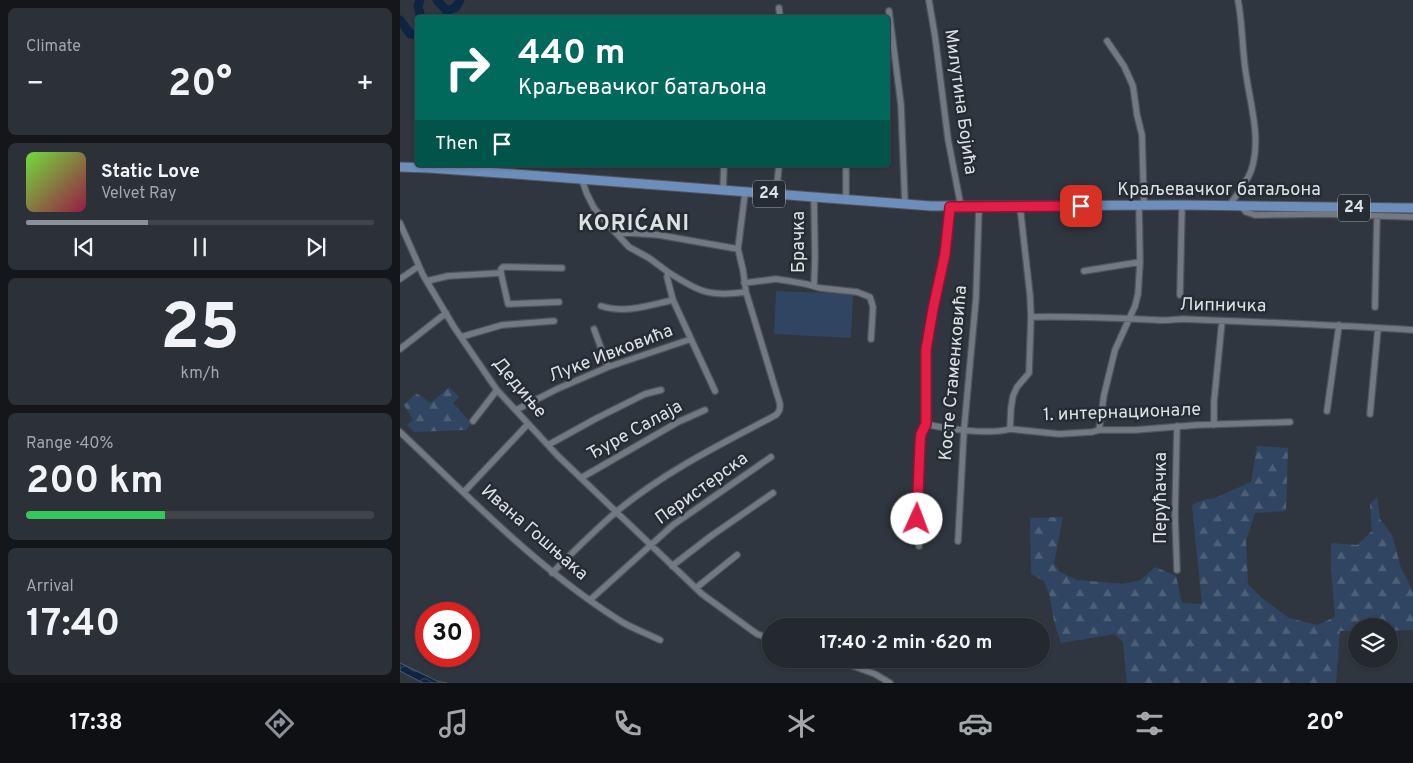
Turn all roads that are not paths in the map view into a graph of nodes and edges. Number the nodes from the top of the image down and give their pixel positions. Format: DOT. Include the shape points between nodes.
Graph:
graph roads {
  1 [pos="1238,0"];
  2 [pos="929,1"];
  3 [pos="779,8"];
  4 [pos="890,11"];
  5 [pos="780,15"];
  6 [pos="1107,40"];
  7 [pos="724,167"];
  8 [pos="780,167"];
  9 [pos="846,167"];
  10 [pos="400,168"];
  11 [pos="582,180"];
  12 [pos="724,191"];
  13 [pos="745,193"];
  14 [pos="776,195"];
  15 [pos="814,198"];
  16 [pos="846,200"];
  17 [pos="905,204"];
  18 [pos="1020,206"];
  19 [pos="1141,206"];
  20 [pos="1182,206"];
  21 [pos="950,207"];
  22 [pos="961,207"];
  23 [pos="979,207"];
  24 [pos="1228,207"];
  25 [pos="1242,207"];
  26 [pos="1413,208"];
  27 [pos="1377,216"];
  28 [pos="1413,217"];
  29 [pos="400,223"];
  30 [pos="615,232"];
  31 [pos="402,234"];
  32 [pos="738,249"];
  33 [pos="1140,262"];
  34 [pos="419,266"];
  35 [pos="562,268"];
  36 [pos="1084,271"];
  37 [pos="668,272"];
  38 [pos="501,273"];
  39 [pos="400,279"];
  40 [pos="427,281"];
  41 [pos="744,283"];
  42 [pos="814,286"];
  43 [pos="746,292"];
  44 [pos="1180,296"];
  45 [pos="674,300"];
  46 [pos="559,302"];
  47 [pos="602,306"];
  48 [pos="1375,307"];
  49 [pos="446,313"];
  50 [pos="1031,316"];
  51 [pos="1130,318"];
  52 [pos="554,321"];
  53 [pos="1222,321"];
  54 [pos="1339,325"];
  55 [pos="1378,328"];
  56 [pos="594,329"];
  57 [pos="1413,330"];
  58 [pos="461,337"];
  59 [pos="690,339"];
  60 [pos="870,339"];
  61 [pos="400,349"];
  62 [pos="608,367"];
  63 [pos="497,390"];
  64 [pos="661,390"];
  65 [pos="715,391"];
  66 [pos="516,410"];
  67 [pos="705,410"];
  68 [pos="1327,411"];
  69 [pos="1370,414"];
  70 [pos="473,421"];
  71 [pos="1290,422"];
  72 [pos="528,424"];
  73 [pos="926,424"];
  74 [pos="1214,425"];
  75 [pos="1177,426"];
  76 [pos="1010,429"];
  77 [pos="964,430"];
  78 [pos="1099,430"];
  79 [pos="400,432"];
  80 [pos="548,445"];
  81 [pos="771,457"];
  82 [pos="581,478"];
  83 [pos="464,492"];
  84 [pos="773,493"];
  85 [pos="616,512"];
  86 [pos="958,541"];
  87 [pos="650,545"];
  88 [pos="919,546"];
  89 [pos="737,555"];
  90 [pos="672,566"];
  91 [pos="1177,570"];
  92 [pos="552,573"];
  93 [pos="696,588"];
  94 [pos="590,600"];
  95 [pos="762,636"];
  96 [pos="660,640"];
  97 [pos="859,668"];
  98 [pos="890,683"];
  1 -- 24 [label="street" via="1255,144 1250,173"];
  2 -- 22 [label="street, Милутина Бојића"];
  3 -- 5 [label="street"];
  4 -- 17 [label="street" via="900,105"];
  6 -- 19 [label="street" via="1133,86 1142,135"];
  7 -- 12 [label="street"];
  8 -- 14 [label="street"];
  9 -- 16 [label="street"];
  10 -- 11 [label="main road, Краљевачког батаљона / 24"];
  11 -- 12 [label="main road, Краљевачког батаљона / 24"];
  11 -- 30 [label="street" via="594,208"];
  12 -- 13 [label="main road, Краљевачког батаљона / 24"];
  13 -- 14 [label="main road, Краљевачког батаљона / 24"];
  13 -- 32 [label="street"];
  14 -- 15 [label="main road, Краљевачког батаљона / 24"];
  15 -- 16 [label="main road, Краљевачког батаљона / 24"];
  15 -- 42 [label="street, Брачка"];
  16 -- 17 [label="main road, Краљевачког батаљона / 24"];
  17 -- 21 [label="main road, Краљевачког батаљона / 24"];
  18 -- 19 [label="main road, Краљевачког батаљона / 24"];
  18 -- 23 [label="main road, Краљевачког батаљона / 24"];
  18 -- 50 [label="street"];
  19 -- 20 [label="main road, Краљевачког батаљона / 24"];
  19 -- 33 [label="street"];
  20 -- 24 [label="main road, Краљевачког батаљона / 24"];
  20 -- 44 [label="street"];
  21 -- 22 [label="main road, Краљевачког батаљона / 24"];
  21 -- 73 [label="street" via="945,254 926,350"];
  22 -- 23 [label="main road, Краљевачког батаљона / 24"];
  23 -- 77 [label="street, Косте Стаменковића" via="976,298"];
  24 -- 25 [label="main road, Краљевачког батаљона / 24"];
  25 -- 26 [label="main road, Краљевачког батаљона / 24"];
  25 -- 27 [label="street" via="1255,215"];
  27 -- 28 [label="street"];
  27 -- 48 [label="street"];
  29 -- 31 [label="street, Дедиње"];
  30 -- 32 [label="street" via="659,235"];
  30 -- 37 [label="street" via="629,247"];
  31 -- 34 [label="street, Дедиње"];
  32 -- 41 [label="street"];
  33 -- 36 [label="street"];
  33 -- 51 [label="street" via="1138,294"];
  34 -- 39 [label="street"];
  34 -- 40 [label="street, Дедиње"];
  35 -- 38 [label="street" via="503,267"];
  37 -- 43 [label="street" via="710,294"];
  37 -- 45 [label="street"];
  38 -- 40 [label="street" via="448,276"];
  38 -- 46 [label="street" via="508,304"];
  40 -- 49 [label="street, Дедиње"];
  41 -- 42 [label="street" via="776,280"];
  41 -- 43 [label="street"];
  42 -- 60 [label="street" via="870,297 873,307"];
  43 -- 85 [label="street" via="780,409 776,415 680,467"];
  45 -- 47 [label="street" via="624,310"];
  45 -- 59 [label="street"];
  49 -- 58 [label="street, Дедиње"];
  49 -- 61 [label="street"];
  50 -- 51 [label="street, Липничка"];
  50 -- 76 [label="street" via="1029,374 1013,396"];
  51 -- 53 [label="street, Липничка"];
  51 -- 78 [label="street" via="1115,350"];
  52 -- 58 [label="street" via="502,325"];
  53 -- 54 [label="street, Липничка"];
  53 -- 74 [label="street"];
  54 -- 55 [label="street, Липничка"];
  54 -- 68 [label="street"];
  55 -- 57 [label="street, Липничка"];
  55 -- 69 [label="street"];
  56 -- 62 [label="street"];
  58 -- 63 [label="street, Дедиње"];
  59 -- 62 [label="street, Луке Ивковића"];
  59 -- 65 [label="street"];
  62 -- 66 [label="street, Луке Ивковића"];
  63 -- 66 [label="street, Дедиње"];
  63 -- 70 [label="street"];
  64 -- 80 [label="street" via="645,394"];
  66 -- 72 [label="street, Дедиње"];
  67 -- 82 [label="street, Ђуре Салаја"];
  71 -- 74 [label="street, 1. интернационале"];
  72 -- 80 [label="street, Дедиње"];
  72 -- 83 [label="street"];
  73 -- 77 [label="street, 1. интернационале"];
  73 -- 88 [label="street" via="920,444"];
  74 -- 75 [label="street, 1. интернационале"];
  75 -- 78 [label="street, 1. интернационале"];
  75 -- 91 [label="street, Перућачка" via="1174,515"];
  76 -- 77 [label="street, 1. интернационале"];
  76 -- 78 [label="street, 1. интернационале" via="1059,434"];
  77 -- 86 [label="street, Косте Стаменковића"];
  79 -- 83 [label="street, Ивана Гошњака"];
  80 -- 82 [label="street, Дедиње"];
  81 -- 87 [label="street, Перистерска"];
  82 -- 85 [label="street, Дедиње"];
  83 -- 92 [label="street, Ивана Гошњака"];
  84 -- 90 [label="street"];
  85 -- 87 [label="street, Дедиње"];
  85 -- 92 [label="street"];
  87 -- 90 [label="street, Дедиње"];
  87 -- 94 [label="street"];
  89 -- 93 [label="street"];
  90 -- 93 [label="street, Дедиње"];
  92 -- 94 [label="street, Ивана Гошњака"];
  93 -- 95 [label="street, Дедиње"];
  94 -- 96 [label="street, Ивана Гошњака" via="624,623"];
  97 -- 98 [label="street"];
}
